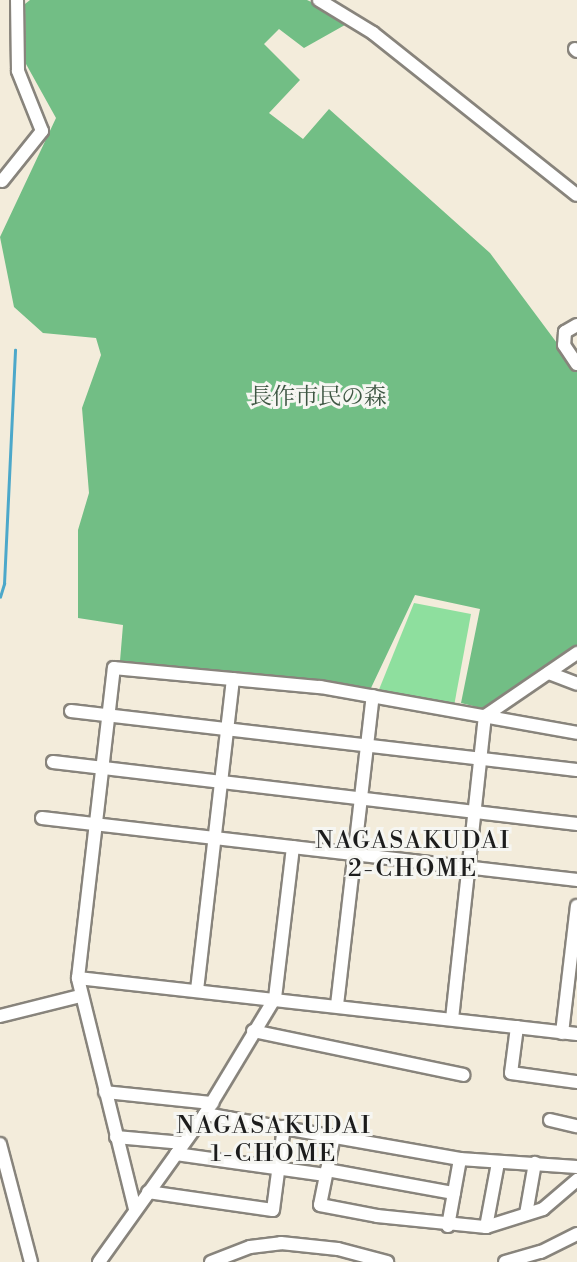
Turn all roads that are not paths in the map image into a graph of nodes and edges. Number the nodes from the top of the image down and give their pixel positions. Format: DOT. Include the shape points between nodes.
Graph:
graph roads {
  1 [pos="17,0"];
  2 [pos="319,0"];
  3 [pos="2,181"];
  4 [pos="577,195"];
  5 [pos="577,325"];
  6 [pos="577,364"];
  7 [pos="577,653"];
  8 [pos="549,673"];
  9 [pos="233,679"];
  10 [pos="577,684"];
  11 [pos="373,696"];
  12 [pos="71,711"];
  13 [pos="108,715"];
  14 [pos="485,716"];
  15 [pos="227,729"];
  16 [pos="577,733"];
  17 [pos="368,746"];
  18 [pos="481,759"];
  19 [pos="53,762"];
  20 [pos="102,768"];
  21 [pos="577,771"];
  22 [pos="221,782"];
  23 [pos="362,798"];
  24 [pos="475,812"];
  25 [pos="42,818"];
  26 [pos="96,824"];
  27 [pos="577,824"];
  28 [pos="215,838"];
  29 [pos="293,847"];
  30 [pos="355,854"];
  31 [pos="469,867"];
  32 [pos="577,880"];
  33 [pos="577,906"];
  34 [pos="78,978"];
  35 [pos="197,990"];
  36 [pos="80,996"];
  37 [pos="275,998"];
  38 [pos="337,1005"];
  39 [pos="0,1016"];
  40 [pos="452,1019"];
  41 [pos="517,1027"];
  42 [pos="253,1031"];
  43 [pos="562,1033"];
  44 [pos="577,1034"];
  45 [pos="463,1075"];
  46 [pos="577,1082"];
  47 [pos="105,1092"];
  48 [pos="209,1108"];
  49 [pos="550,1120"];
  50 [pos="577,1126"];
  51 [pos="284,1127"];
  52 [pos="334,1136"];
  53 [pos="117,1137"];
  54 [pos="0,1144"];
  55 [pos="180,1148"];
  56 [pos="460,1159"];
  57 [pos="498,1163"];
  58 [pos="535,1163"];
  59 [pos="577,1167"];
  60 [pos="279,1169"];
  61 [pos="326,1172"];
  62 [pos="577,1180"];
  63 [pos="148,1192"];
  64 [pos="454,1193"];
  65 [pos="135,1209"];
  66 [pos="526,1214"];
  67 [pos="448,1226"];
  68 [pos="486,1227"];
  69 [pos="577,1234"];
  70 [pos="31,1262"];
  71 [pos="99,1262"];
  72 [pos="211,1262"];
  73 [pos="387,1262"];
  74 [pos="505,1262"];
  1 -- 3 [label="street" via="18,71 42,131"];
  2 -- 4 [label="street" via="373,33"];
  5 -- 6 [label="street" via="565,332 564,345"];
  7 -- 8 [label="street"];
  8 -- 10 [label="street"];
  8 -- 14 [label="street"];
  9 -- 11 [label="street"];
  9 -- 13 [label="street" via="114,668"];
  9 -- 15 [label="street"];
  11 -- 14 [label="street"];
  11 -- 17 [label="street"];
  12 -- 13 [label="street"];
  13 -- 15 [label="street"];
  13 -- 20 [label="street"];
  14 -- 16 [label="street"];
  14 -- 18 [label="street"];
  15 -- 17 [label="street"];
  15 -- 22 [label="street"];
  17 -- 18 [label="street"];
  17 -- 23 [label="street"];
  18 -- 21 [label="street"];
  18 -- 24 [label="street"];
  19 -- 20 [label="street"];
  20 -- 22 [label="street"];
  20 -- 26 [label="street"];
  22 -- 23 [label="street"];
  22 -- 28 [label="street"];
  23 -- 24 [label="street"];
  23 -- 30 [label="street"];
  24 -- 27 [label="street"];
  24 -- 31 [label="street"];
  25 -- 26 [label="street"];
  26 -- 28 [label="street"];
  26 -- 34 [label="street"];
  28 -- 29 [label="street"];
  28 -- 35 [label="street"];
  29 -- 30 [label="street"];
  29 -- 37 [label="street"];
  30 -- 31 [label="street"];
  30 -- 38 [label="street"];
  31 -- 32 [label="street"];
  31 -- 40 [label="street"];
  33 -- 43 [label="street"];
  34 -- 35 [label="street"];
  34 -- 36 [label="street"];
  35 -- 37 [label="street"];
  36 -- 39 [label="street"];
  36 -- 47 [label="street"];
  37 -- 38 [label="street"];
  37 -- 42 [label="street"];
  38 -- 40 [label="street"];
  40 -- 41 [label="street"];
  41 -- 43 [label="street"];
  41 -- 46 [label="street" via="511,1073"];
  42 -- 45 [label="street"];
  42 -- 48 [label="street"];
  43 -- 44 [label="street"];
  47 -- 48 [label="street"];
  47 -- 53 [label="street"];
  48 -- 51 [label="street"];
  48 -- 55 [label="street"];
  49 -- 50 [label="street"];
  51 -- 52 [label="street"];
  51 -- 60 [label="street"];
  52 -- 56 [label="street"];
  52 -- 61 [label="street"];
  53 -- 55 [label="street"];
  53 -- 65 [label="street"];
  54 -- 70 [label="street"];
  55 -- 60 [label="street"];
  55 -- 63 [label="street"];
  56 -- 57 [label="street"];
  56 -- 64 [label="street"];
  57 -- 58 [label="street"];
  57 -- 68 [label="street"];
  58 -- 59 [label="street"];
  58 -- 66 [label="street"];
  60 -- 61 [label="street"];
  60 -- 63 [label="street" via="273,1210"];
  61 -- 64 [label="street"];
  61 -- 67 [label="street" via="320,1205"];
  62 -- 66 [label="street" via="543,1209"];
  63 -- 65 [label="street"];
  64 -- 67 [label="street"];
  65 -- 71 [label="street"];
  66 -- 68 [label="street"];
  67 -- 68 [label="street"];
  69 -- 74 [label="street" via="541,1252"];
  72 -- 73 [label="street" via="250,1247 281,1244 338,1249"];
}
